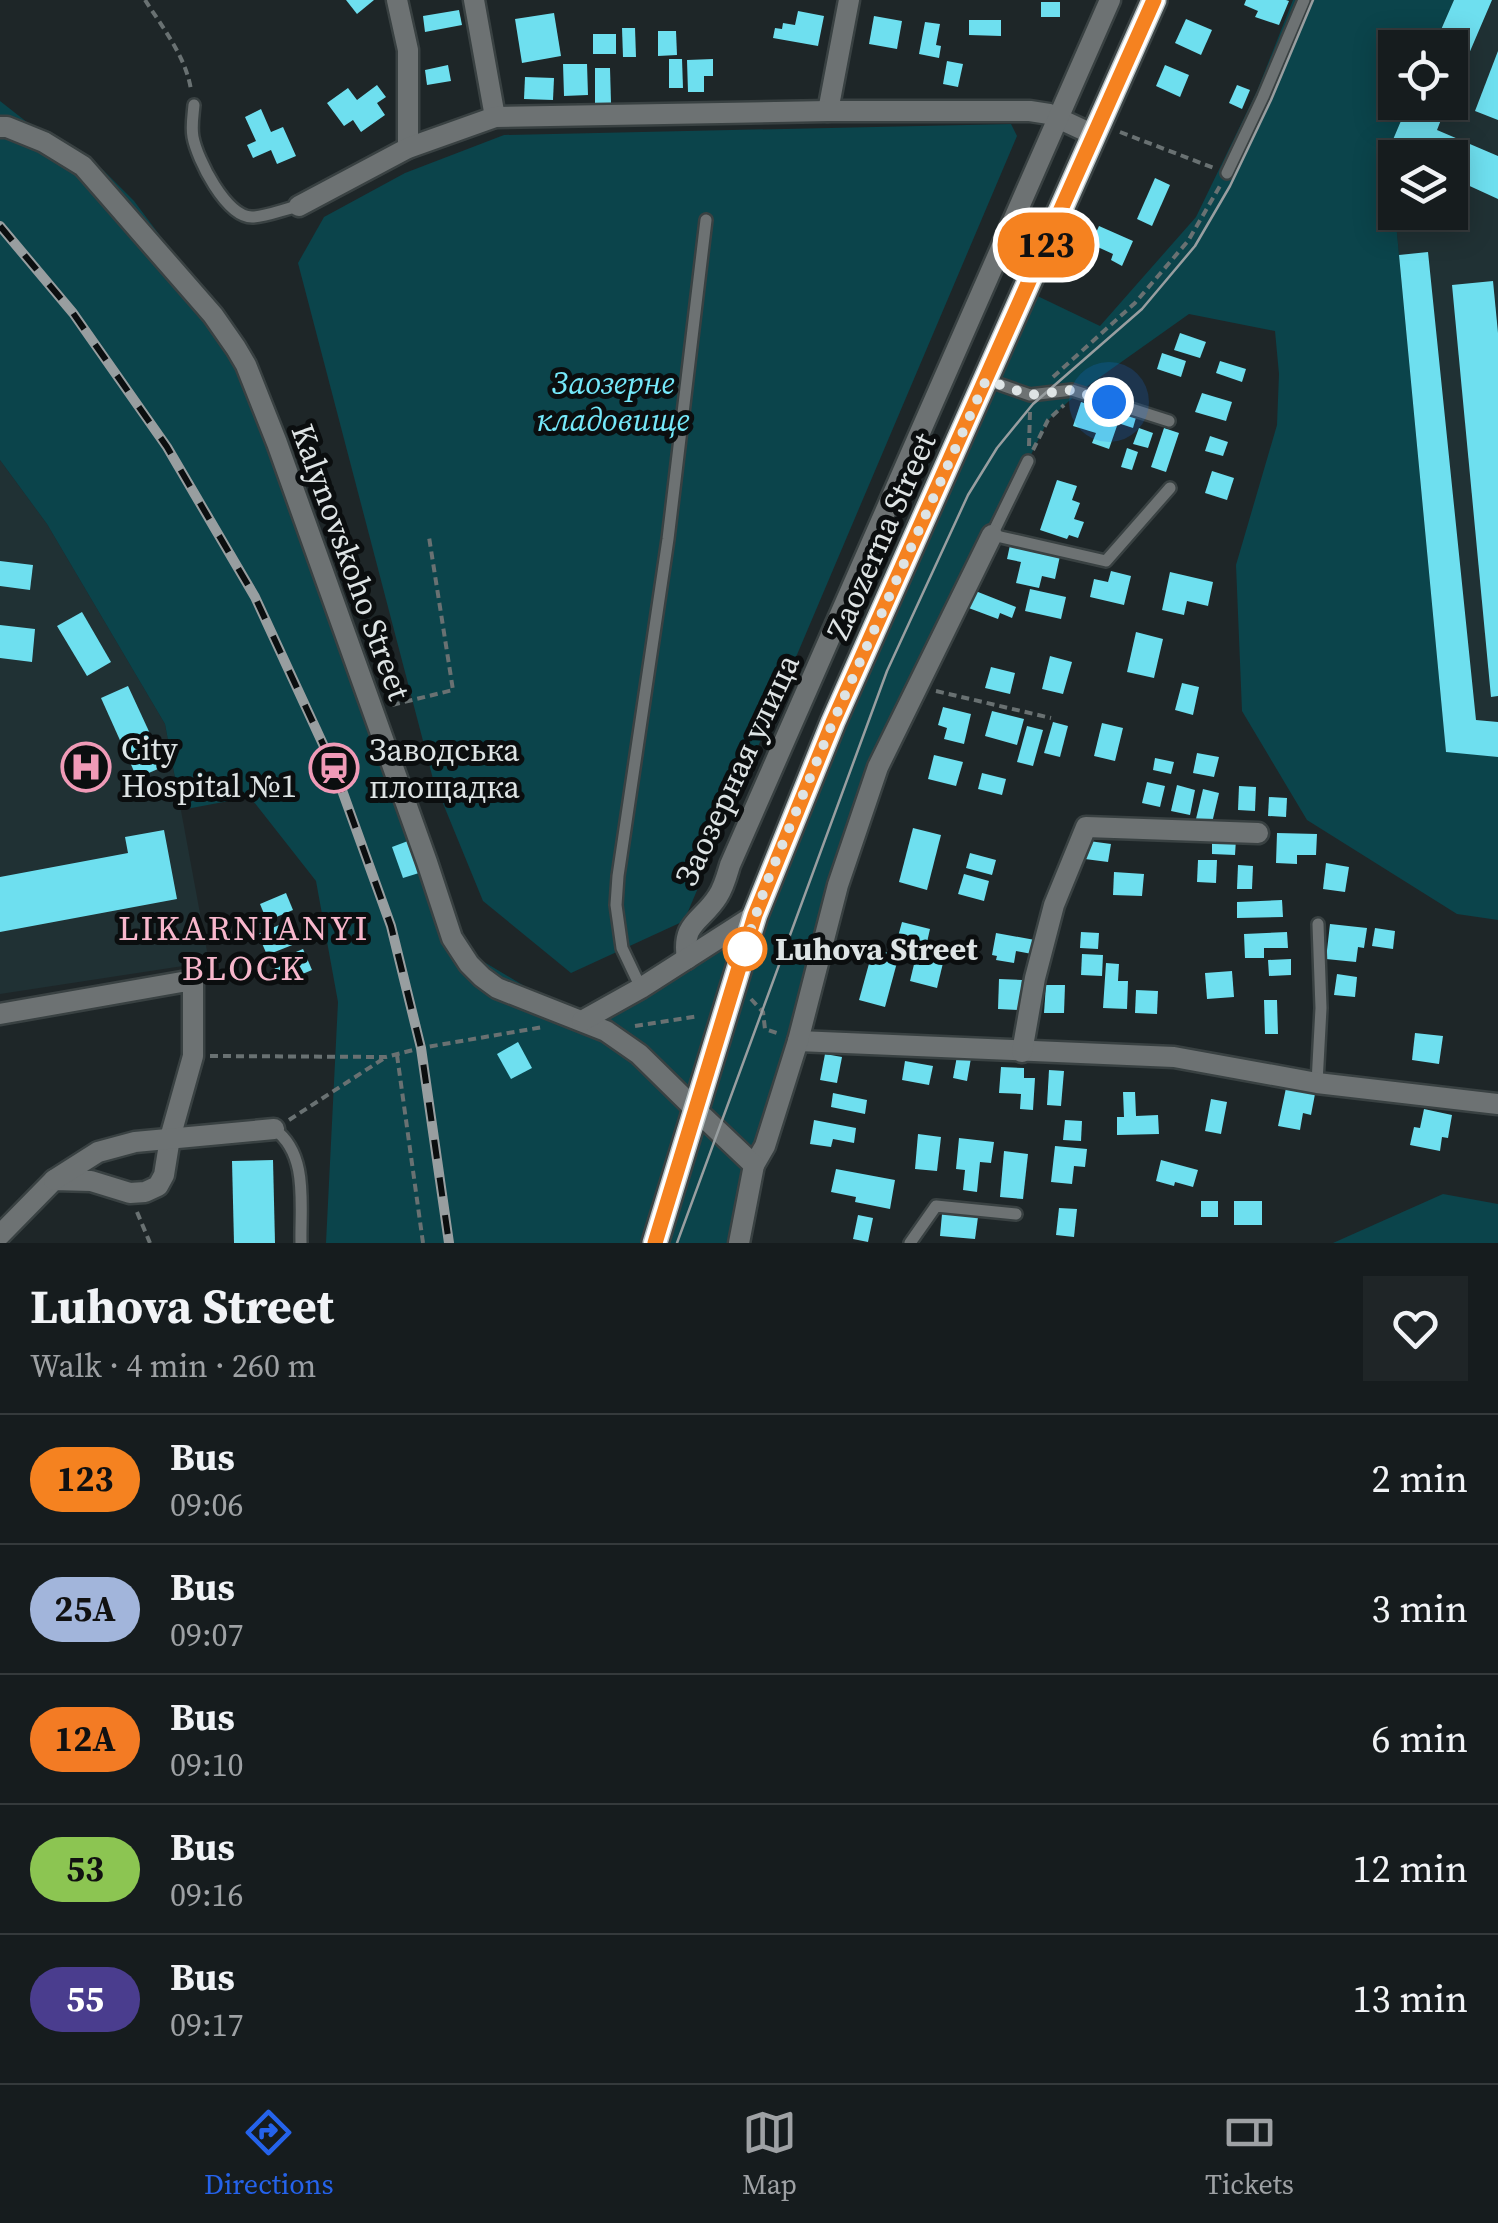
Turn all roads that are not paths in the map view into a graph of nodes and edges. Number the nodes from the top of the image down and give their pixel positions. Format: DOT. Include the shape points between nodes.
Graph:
graph roads {
  1 [pos="397,0"];
  2 [pos="474,0"];
  3 [pos="848,0"];
  4 [pos="1110,0"];
  5 [pos="1154,0"];
  6 [pos="1304,0"];
  7 [pos="0,105"];
  8 [pos="194,105"];
  9 [pos="828,111"];
  10 [pos="495,118"];
  11 [pos="1058,118"];
  12 [pos="4,126"];
  13 [pos="1097,130"];
  14 [pos="408,148"];
  15 [pos="1227,173"];
  16 [pos="298,206"];
  17 [pos="706,220"];
  18 [pos="986,380"];
  19 [pos="1169,422"];
  20 [pos="1028,461"];
  21 [pos="1170,488"];
  22 [pos="992,535"];
  23 [pos="1258,833"];
  24 [pos="755,915"];
  25 [pos="1318,924"];
  26 [pos="687,959"];
  27 [pos="640,988"];
  28 [pos="0,1014"];
  29 [pos="582,1020"];
  30 [pos="798,1041"];
  31 [pos="1022,1052"];
  32 [pos="1317,1083"];
  33 [pos="1498,1104"];
  34 [pos="696,1110"];
  35 [pos="274,1130"];
  36 [pos="170,1138"];
  37 [pos="754,1165"];
  38 [pos="54,1180"];
  39 [pos="1016,1214"];
  40 [pos="0,1235"];
  41 [pos="302,1243"];
  42 [pos="655,1243"];
  43 [pos="739,1243"];
  44 [pos="910,1243"];
  1 -- 14 [label="street" via="408,50"];
  2 -- 10 [label="street"];
  3 -- 9 [label="street"];
  4 -- 11 [label="street, Заозерная улица"];
  5 -- 13 [label="main road, Zaozerna Street"];
  6 -- 15 [label="lane"];
  7 -- 12 [label="street"];
  8 -- 16 [label="lane" via="198,157 228,205 252,217"];
  9 -- 10 [label="street"];
  9 -- 11 [label="street" via="1030,110"];
  10 -- 14 [label="street"];
  11 -- 13 [label="street"];
  11 -- 26 [label="street, Заозерная улица" via="720,893 688,932"];
  12 -- 29 [label="street, Kalynovskoho Street" via="84,166 236,348 277,442 452,938 468,964 498,988"];
  13 -- 18 [label="main road, Zaozerna Street"];
  14 -- 16 [label="street"];
  17 -- 27 [label="lane" via="618,876 622,948"];
  18 -- 19 [label="lane" via="1030,395 1072,390"];
  18 -- 24 [label="main road, Zaozerna Street"];
  20 -- 22 [label="lane"];
  21 -- 22 [label="lane" via="1106,562"];
  22 -- 30 [label="street" via="878,767 838,886"];
  23 -- 31 [label="street" via="1086,827 1054,905"];
  24 -- 26 [label="street"];
  24 -- 34 [label="main road, Zaozerna Street"];
  25 -- 32 [label="lane"];
  26 -- 27 [label="street"];
  27 -- 29 [label="street"];
  28 -- 36 [label="street" via="193,980 193,1056"];
  29 -- 34 [label="street, Kalynovskoho Street" via="639,1054"];
  30 -- 31 [label="street"];
  30 -- 37 [label="street"];
  31 -- 32 [label="street" via="1174,1057"];
  32 -- 33 [label="street"];
  34 -- 37 [label="street"];
  34 -- 42 [label="main road, Zaozerna Street"];
  35 -- 36 [label="street"];
  35 -- 41 [label="lane" via="286,1138 299,1166"];
  36 -- 38 [label="street" via="98,1152"];
  36 -- 38 [label="street" via="164,1175 146,1192"];
  37 -- 43 [label="street"];
  38 -- 40 [label="street"];
  39 -- 44 [label="lane" via="936,1206"];
}
